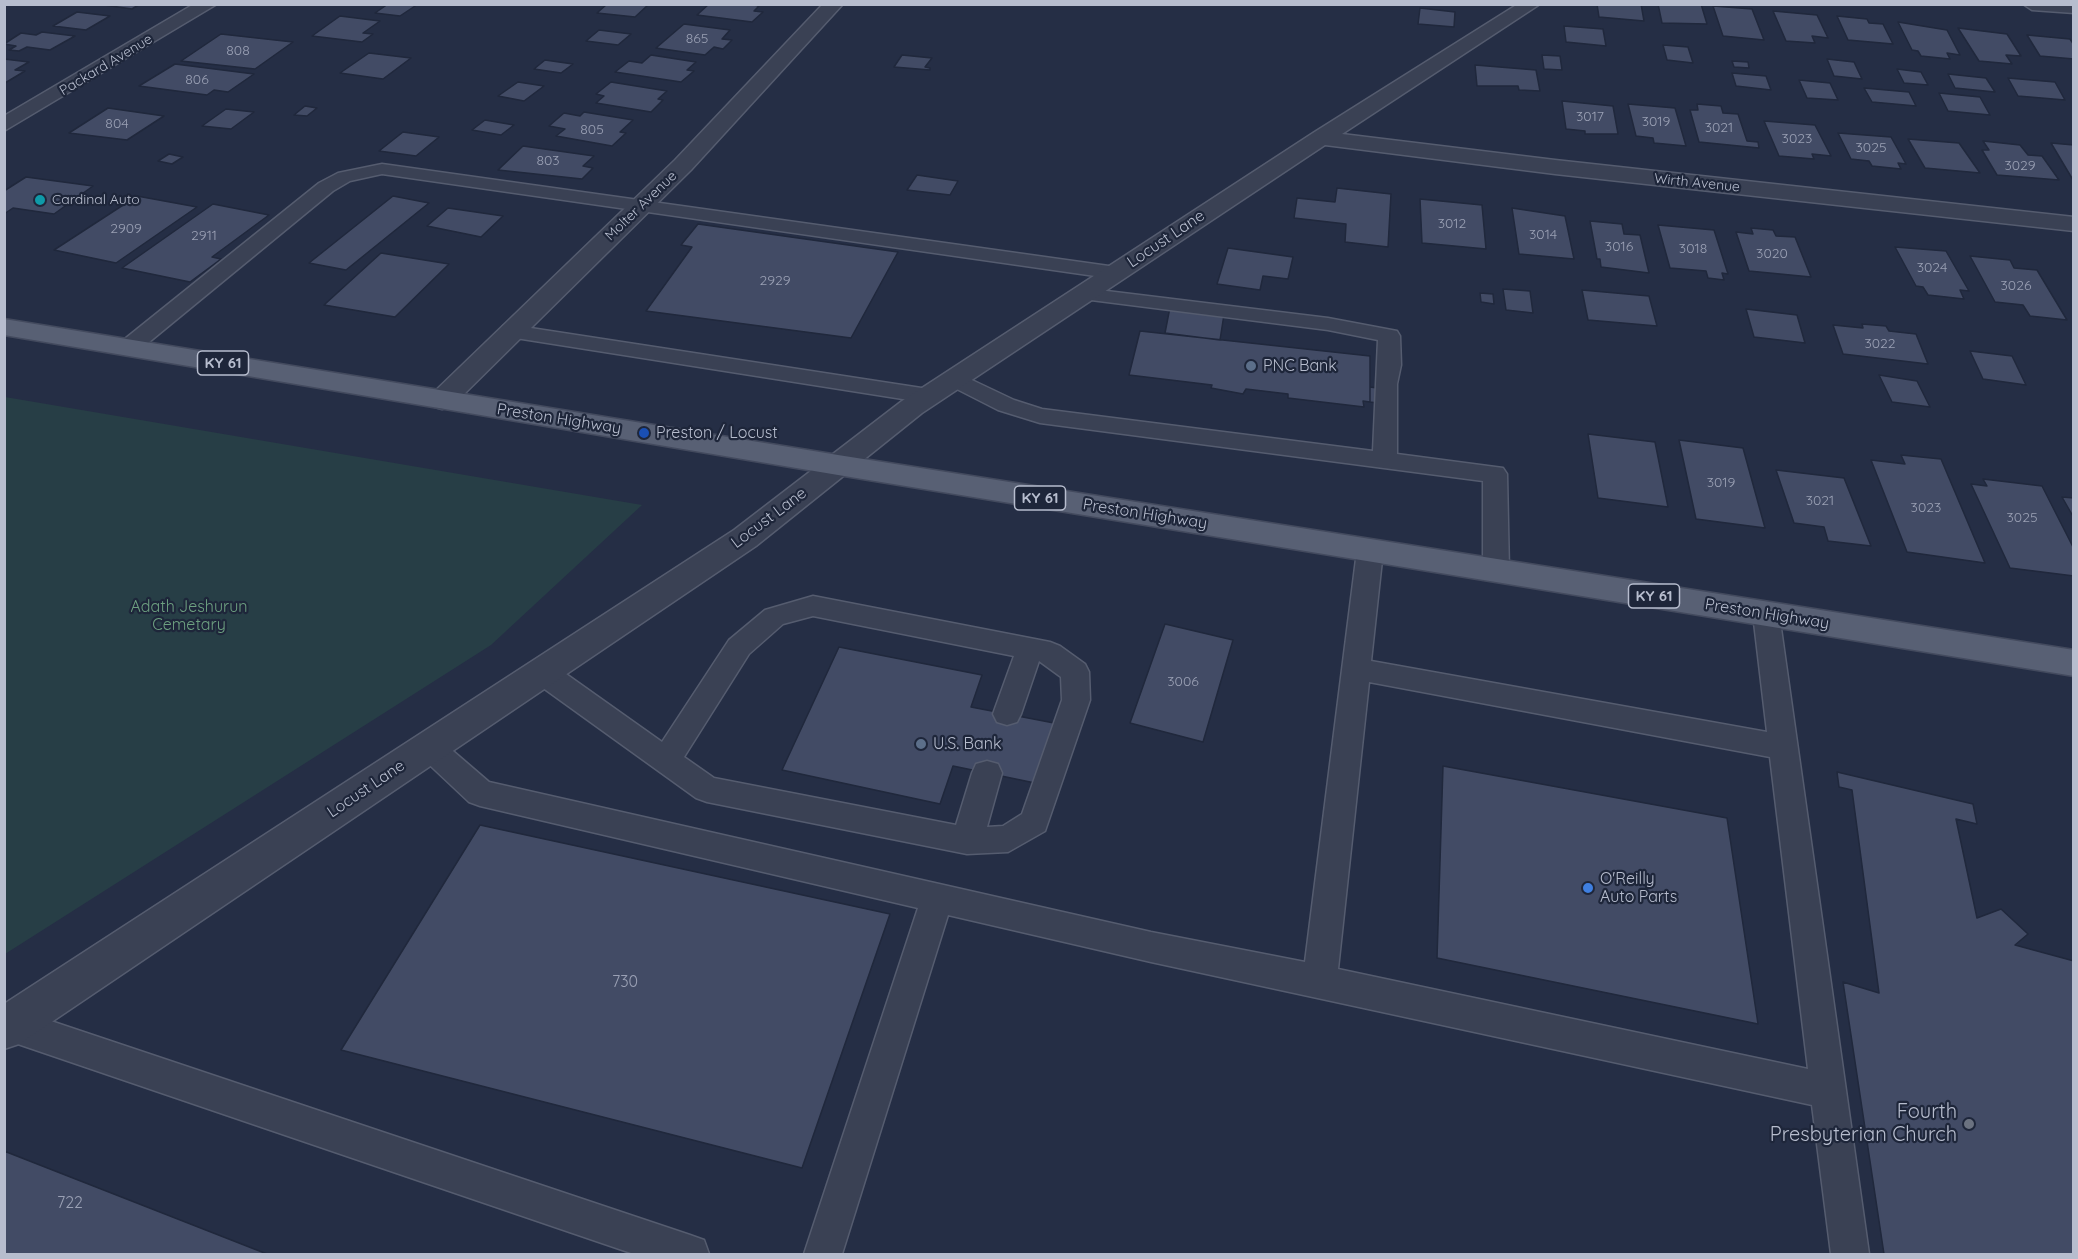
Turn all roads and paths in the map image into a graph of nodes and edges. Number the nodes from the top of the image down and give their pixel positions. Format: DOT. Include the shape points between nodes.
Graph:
graph roads {
  1 [pos="208,4"];
  2 [pos="834,4"];
  3 [pos="1530,4"];
  4 [pos="2032,4"];
  5 [pos="2073,8"];
  6 [pos="4,126"];
  7 [pos="1321,138"];
  8 [pos="641,206"];
  9 [pos="2073,224"];
  10 [pos="1116,273"];
  11 [pos="1082,294"];
  12 [pos="4,327"];
  13 [pos="511,331"];
  14 [pos="129,348"];
  15 [pos="955,379"];
  16 [pos="928,396"];
  17 [pos="442,400"];
  18 [pos="1385,459"];
  19 [pos="838,465"];
  20 [pos="1370,551"];
  21 [pos="1496,571"];
  22 [pos="1766,614"];
  23 [pos="1030,649"];
  24 [pos="2073,663"];
  25 [pos="1356,669"];
  26 [pos="543,672"];
  27 [pos="1007,714"];
  28 [pos="429,747"];
  29 [pos="1784,747"];
  30 [pos="667,759"];
  31 [pos="987,773"];
  32 [pos="967,841"];
  33 [pos="937,898"];
  34 [pos="1320,981"];
  35 [pos="8,1027"];
  36 [pos="1828,1091"];
  37 [pos="690,1254"];
  38 [pos="823,1254"];
  39 [pos="1850,1254"];
  1 -- 6 [label="street, Packard Avenue"];
  2 -- 8 [label="street, Molter Avenue"];
  3 -- 7 [label="street, Locust Lane"];
  4 -- 5 [label="street"];
  7 -- 9 [label="street, Wirth Avenue"];
  7 -- 10 [label="street, Locust Lane"];
  8 -- 10 [label="lane"];
  8 -- 13 [label="street, Molter Avenue"];
  8 -- 14 [label="lane" via="382,169 358,173 326,187"];
  10 -- 11 [label="street, Locust Lane"];
  11 -- 15 [label="street, Locust Lane"];
  11 -- 18 [label="lane" via="1328,324 1389,336"];
  12 -- 14 [label="main road, Preston Highway / KY 61"];
  13 -- 16 [label="lane"];
  13 -- 17 [label="street, Molter Avenue"];
  14 -- 17 [label="main road, Preston Highway / KY 61"];
  15 -- 16 [label="street, Locust Lane"];
  15 -- 18 [label="lane" via="1006,405 1040,416"];
  16 -- 19 [label="street, Locust Lane"];
  17 -- 19 [label="main road, Preston Highway / KY 61"];
  18 -- 21 [label="lane" via="1495,474"];
  19 -- 20 [label="main road, Preston Highway / KY 61"];
  19 -- 26 [label="street, Locust Lane" via="745,538"];
  20 -- 21 [label="main road, Preston Highway / KY 61"];
  20 -- 25 [label="lane"];
  21 -- 22 [label="main road, Preston Highway / KY 61"];
  22 -- 24 [label="main road, Preston Highway / KY 61"];
  22 -- 29 [label="lane"];
  23 -- 27 [label="lane"];
  23 -- 30 [label="lane" via="813,606 774,617 739,647"];
  23 -- 32 [label="lane" via="1050,653 1075,672 1076,700 1034,822 1008,839"];
  25 -- 29 [label="lane"];
  25 -- 34 [label="lane"];
  26 -- 28 [label="street, Locust Lane"];
  26 -- 30 [label="lane"];
  28 -- 33 [label="lane" via="480,793"];
  28 -- 35 [label="street, Locust Lane"];
  29 -- 36 [label="lane"];
  30 -- 32 [label="lane" via="707,789"];
  31 -- 32 [label="lane"];
  33 -- 34 [label="lane"];
  33 -- 38 [label="lane"];
  34 -- 36 [label="lane"];
  35 -- 37 [label="lane"];
  36 -- 39 [label="lane"];
}
